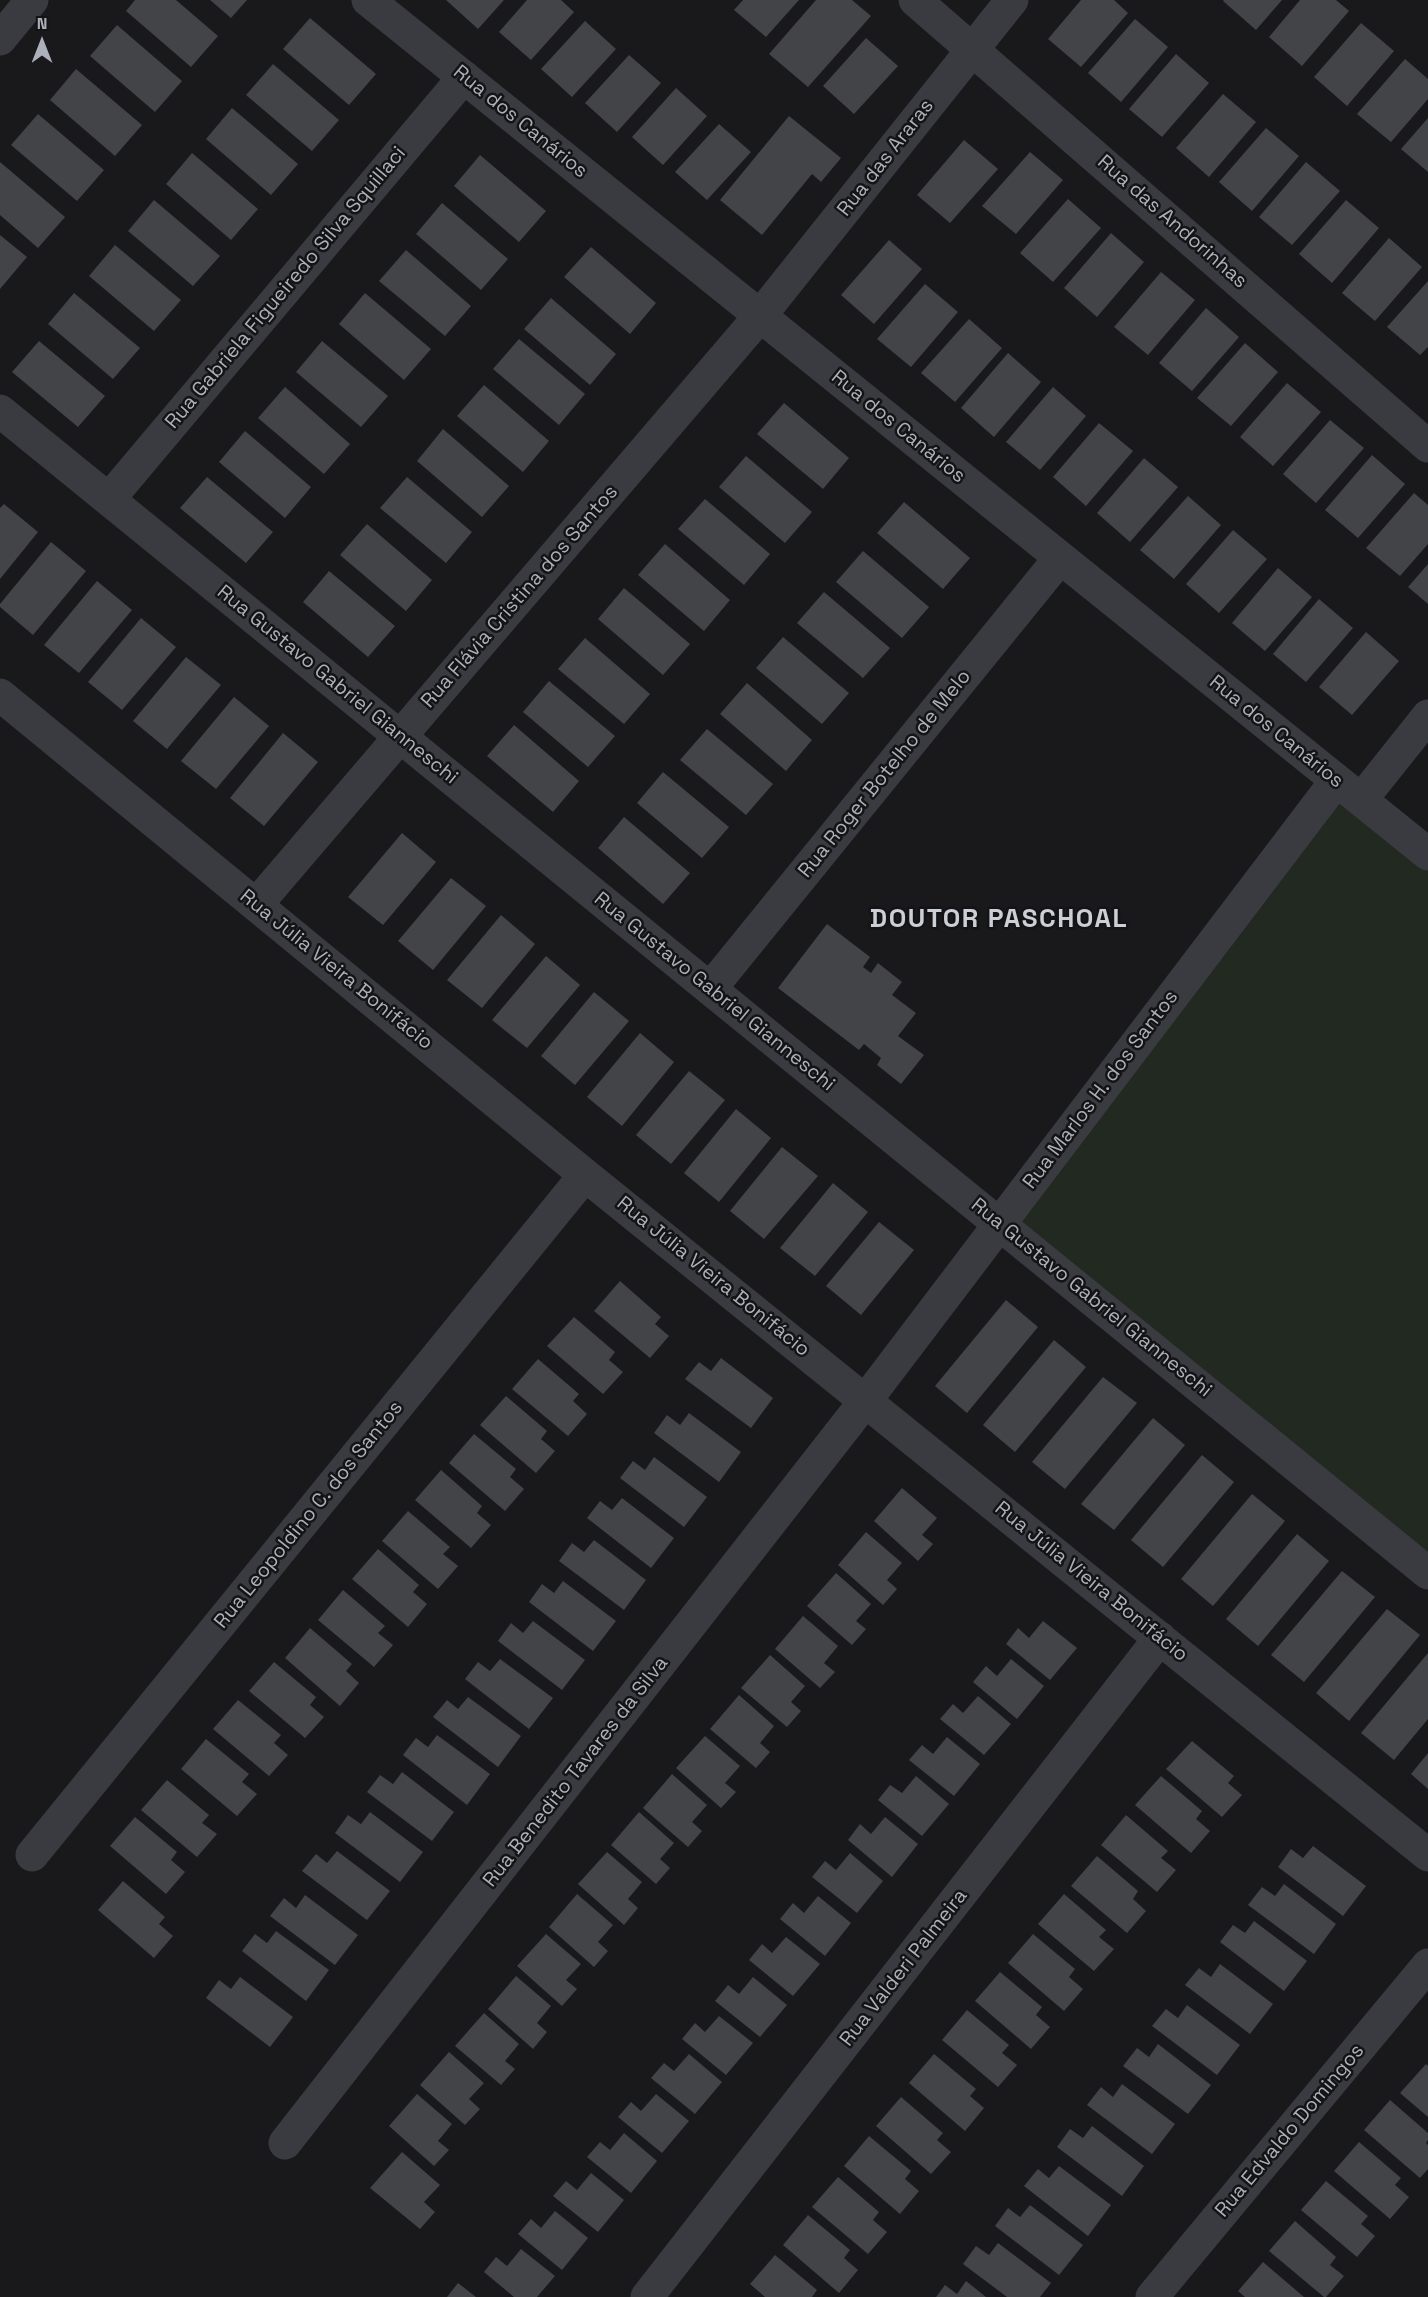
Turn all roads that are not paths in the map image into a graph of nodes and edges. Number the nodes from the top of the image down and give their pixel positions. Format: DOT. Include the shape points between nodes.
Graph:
graph roads {
  1 [pos="368,0"];
  2 [pos="915,0"];
  3 [pos="1012,0"];
  4 [pos="26,2"];
  5 [pos="0,39"];
  6 [pos="972,48"];
  7 [pos="464,77"];
  8 [pos="760,316"];
  9 [pos="0,411"];
  10 [pos="1428,446"];
  11 [pos="109,499"];
  12 [pos="1060,558"];
  13 [pos="0,695"];
  14 [pos="1428,717"];
  15 [pos="400,736"];
  16 [pos="1349,791"];
  17 [pos="1428,854"];
  18 [pos="256,905"];
  19 [pos="710,989"];
  20 [pos="585,1175"];
  21 [pos="1000,1224"];
  22 [pos="866,1400"];
  23 [pos="1428,1573"];
  24 [pos="1160,1638"];
  25 [pos="1428,1855"];
  26 [pos="32,1856"];
  27 [pos="1428,1965"];
  28 [pos="285,2143"];
  29 [pos="647,2297"];
  30 [pos="1152,2297"];
  1 -- 7 [label="street, Rua dos Canários"];
  2 -- 6 [label="street, Rua das Andorinhas"];
  3 -- 6 [label="street, Rua das Araras"];
  4 -- 5 [label="street"];
  6 -- 8 [label="street, Rua das Araras"];
  6 -- 10 [label="street, Rua das Andorinhas"];
  7 -- 8 [label="street, Rua dos Canários"];
  7 -- 11 [label="street, Rua Gabriela Figueiredo Silva Squillaci"];
  8 -- 12 [label="street, Rua dos Canários"];
  8 -- 15 [label="street, Rua Flávia Cristina dos Santos"];
  9 -- 11 [label="street, Rua Gustavo Gabriel Gianneschi"];
  11 -- 15 [label="street, Rua Gustavo Gabriel Gianneschi"];
  12 -- 16 [label="street, Rua dos Canários"];
  12 -- 19 [label="street, Rua Roger Botelho de Melo"];
  13 -- 18 [label="street, Rua Júlia Vieira Bonifácio"];
  14 -- 16 [label="street, Rua Marlos H. dos Santos"];
  15 -- 18 [label="street, Rua Flávia Cristina dos Santos"];
  15 -- 19 [label="street, Rua Gustavo Gabriel Gianneschi"];
  16 -- 17 [label="street, Rua dos Canários"];
  16 -- 21 [label="street, Rua Marlos H. dos Santos"];
  18 -- 20 [label="street, Rua Júlia Vieira Bonifácio"];
  19 -- 21 [label="street, Rua Gustavo Gabriel Gianneschi"];
  20 -- 22 [label="street, Rua Júlia Vieira Bonifácio"];
  20 -- 26 [label="street, Rua Leopoldino C. dos Santos"];
  21 -- 22 [label="street, Rua Marlos H. dos Santos"];
  21 -- 23 [label="street, Rua Gustavo Gabriel Gianneschi"];
  22 -- 24 [label="street, Rua Júlia Vieira Bonifácio"];
  22 -- 28 [label="street, Rua Benedito Tavares da Silva"];
  24 -- 25 [label="street, Rua Júlia Vieira Bonifácio"];
  24 -- 29 [label="street, Rua Valderi Palmeira"];
  27 -- 30 [label="street, Rua Edvaldo Domingos"];
}
